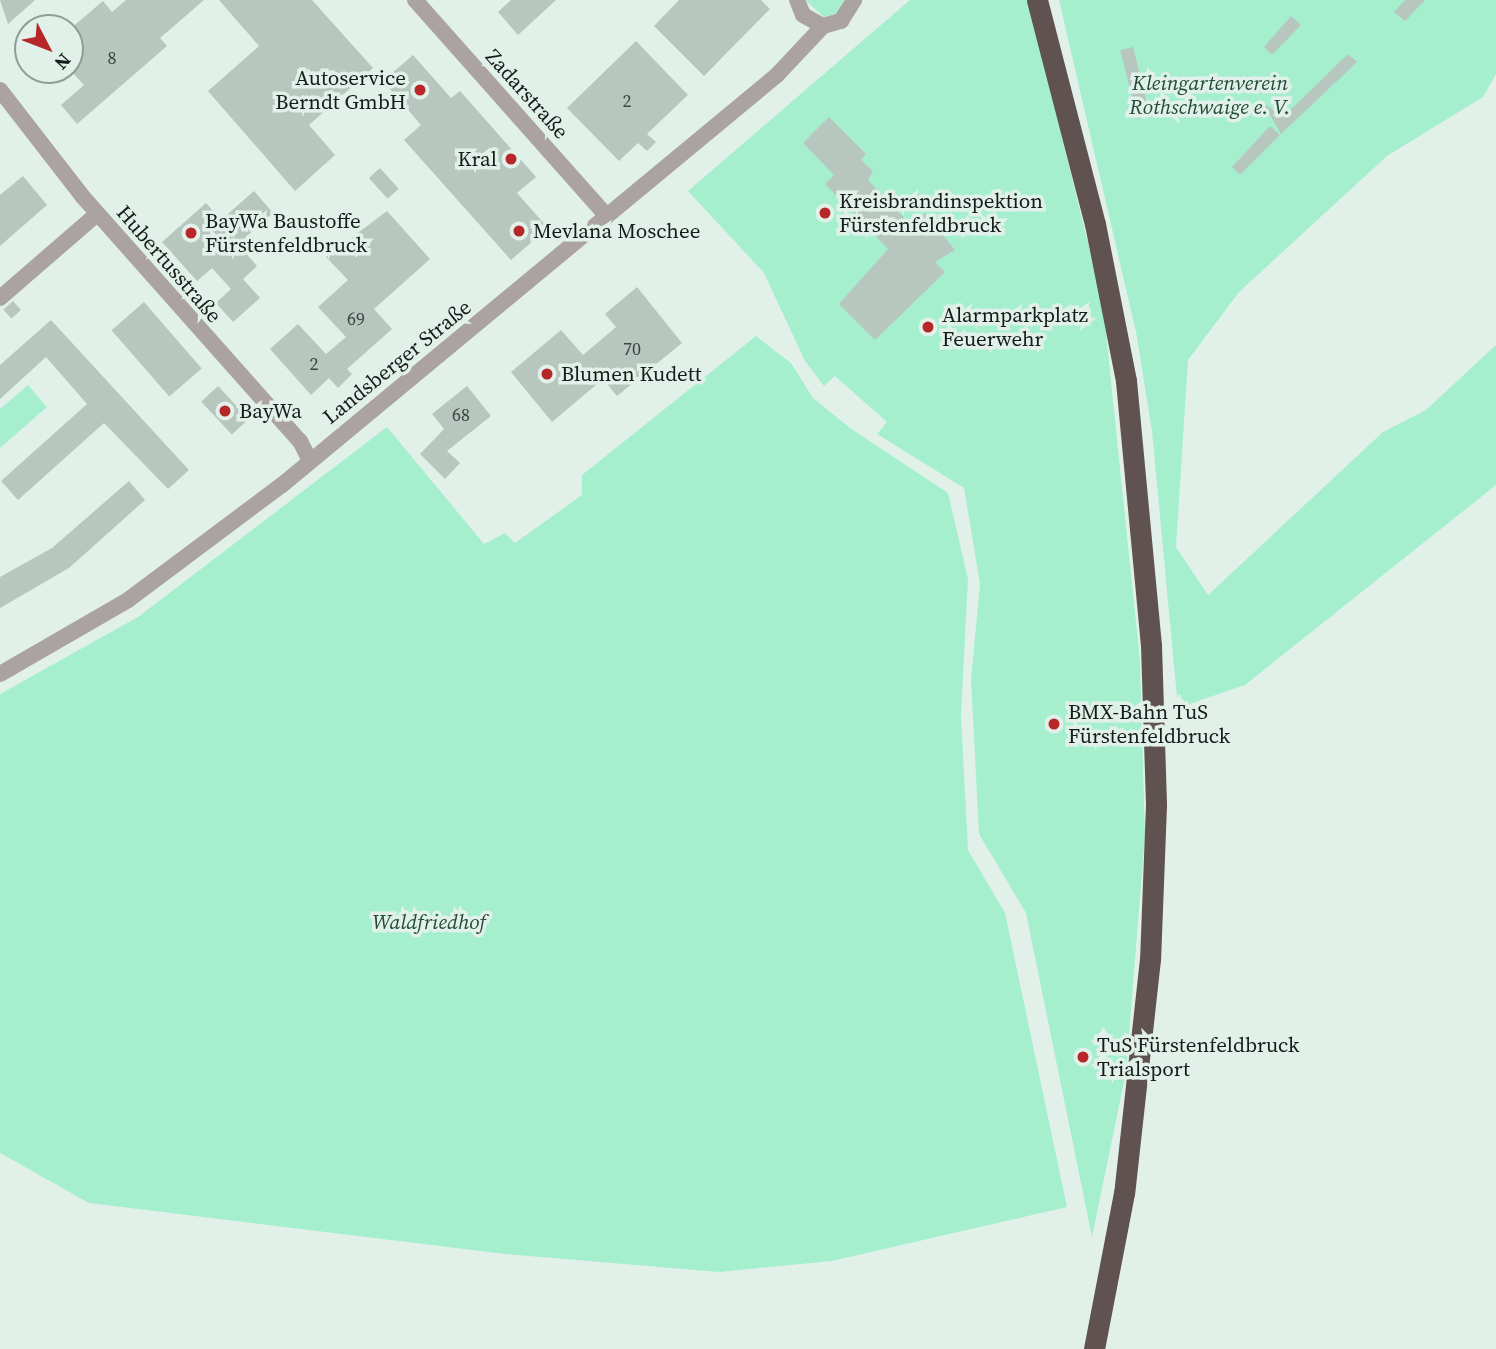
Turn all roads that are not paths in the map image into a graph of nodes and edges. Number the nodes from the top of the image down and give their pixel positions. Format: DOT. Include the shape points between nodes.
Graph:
graph roads {
  1 [pos="415,0"];
  2 [pos="854,0"];
  3 [pos="1037,0"];
  4 [pos="800,7"];
  5 [pos="823,26"];
  6 [pos="797,51"];
  7 [pos="0,90"];
  8 [pos="97,214"];
  9 [pos="607,216"];
  10 [pos="0,298"];
  11 [pos="310,461"];
  12 [pos="0,674"];
  13 [pos="1094,1349"];
  1 -- 9 [label="street, Zadarstraße"];
  2 -- 5 [label="street, Landsberger Straße" via="841,21"];
  3 -- 13 [label="highway" via="1095,225 1126,381 1151,645 1156,805 1150,959 1124,1193"];
  4 -- 5 [label="street"];
  4 -- 6 [label="street"];
  5 -- 6 [label="street, Landsberger Straße"];
  6 -- 9 [label="street, Landsberger Straße" via="777,75"];
  7 -- 8 [label="street, Hubertusstraße"];
  8 -- 10 [label="street"];
  8 -- 11 [label="street, Hubertusstraße" via="300,442"];
  9 -- 11 [label="street, Landsberger Straße"];
  11 -- 12 [label="street, Landsberger Straße" via="128,600"];
}
